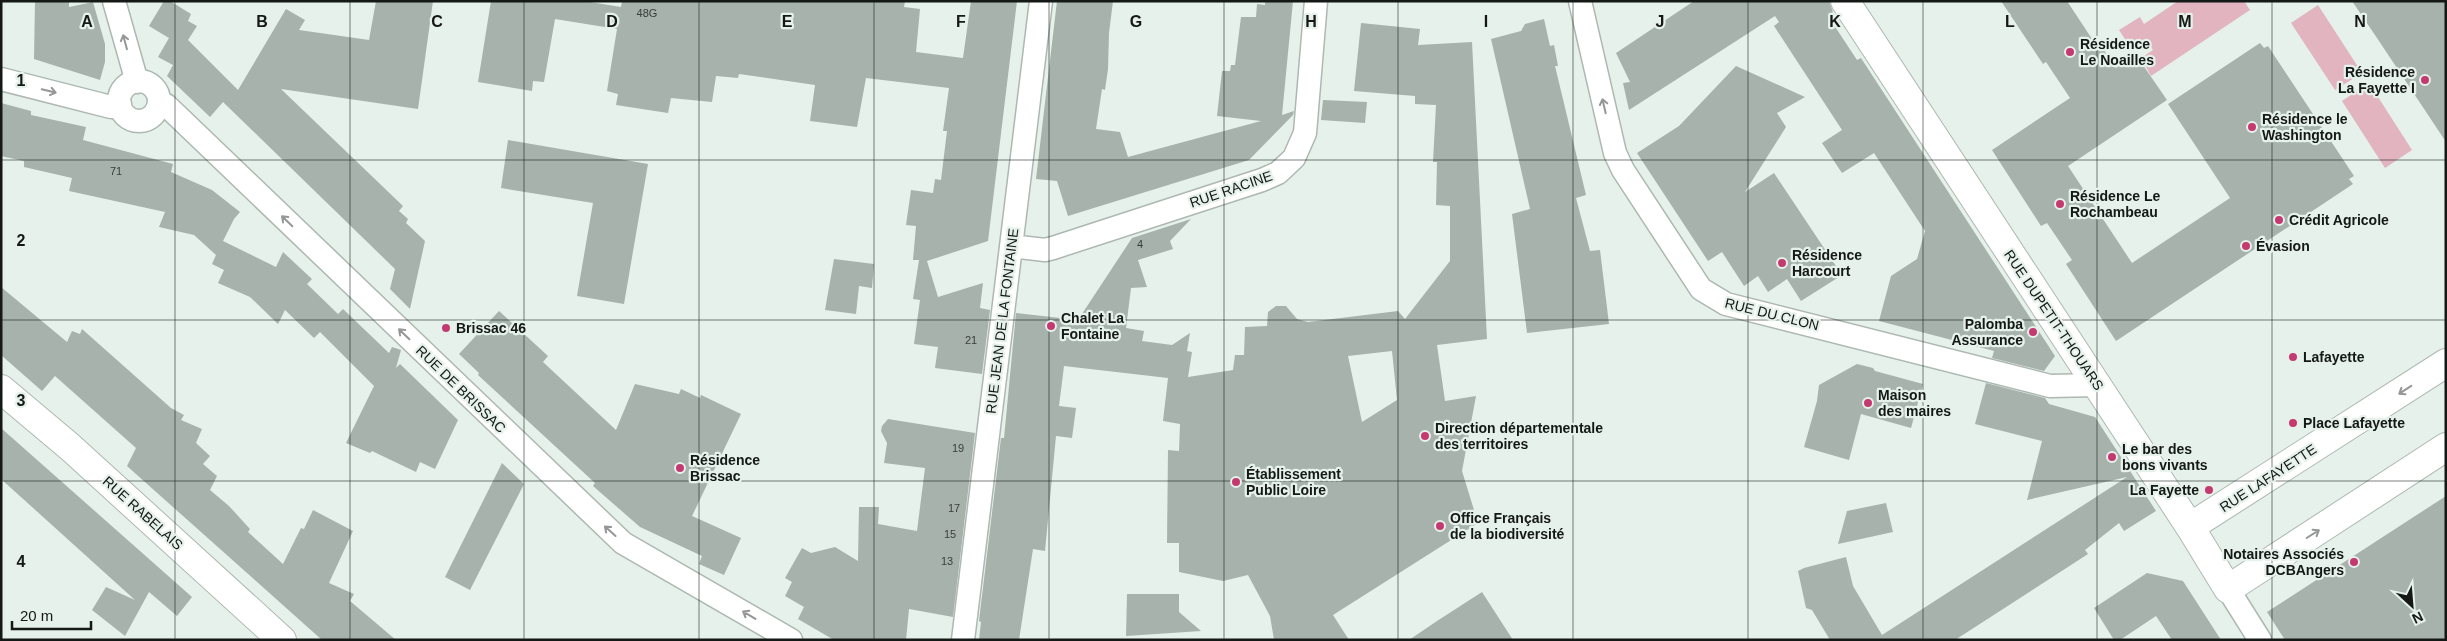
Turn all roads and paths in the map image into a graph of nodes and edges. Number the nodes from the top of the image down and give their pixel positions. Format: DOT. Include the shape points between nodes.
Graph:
graph roads {
  1 [pos="114,1"];
  2 [pos="1041,1"];
  3 [pos="1316,1"];
  4 [pos="1580,1"];
  5 [pos="1845,1"];
  6 [pos="1,79"];
  7 [pos="137,82"];
  8 [pos="159,102"];
  9 [pos="120,104"];
  10 [pos="1011,246"];
  11 [pos="2446,363"];
  12 [pos="2097,385"];
  13 [pos="1,389"];
  14 [pos="2446,447"];
  15 [pos="2190,527"];
  16 [pos="2228,589"];
  17 [pos="282,640"];
  18 [pos="791,640"];
  19 [pos="963,640"];
  20 [pos="2260,640"];
  7 -- 1 [label="street, one-way"];
  2 -- 10 [label="street, RUE JEAN DE LA FONTAINE"];
  3 -- 10 [label="street, RUE RACINE" via="1305,133 1294,158 1285,167 1262,180 1053,248"];
  12 -- 4 [label="street, RUE DU CLON, one-way" via="2050,386 1717,300 1706,294 1615,153"];
  5 -- 12 [label="street, RUE DUPETIT-THOUARS"];
  6 -- 9 [label="street, one-way" via="111,107"];
  7 -- 8 [label="street, RUE DE BRISSAC" via="144,82 155,89"];
  7 -- 9 [label="street" via="122,92"];
  8 -- 9 [label="street" via="155,114 144,121 131,120"];
  18 -- 8 [label="street, RUE DE BRISSAC, one-way" via="623,542 166,105"];
  10 -- 19 [label="street, RUE JEAN DE LA FONTAINE"];
  11 -- 15 [label="street, RUE LAFAYETTE, one-way"];
  12 -- 15 [label="street, RUE DUPETIT-THOUARS"];
  13 -- 17 [label="street, RUE RABELAIS" via="70,447"];
  16 -- 14 [label="street, one-way"];
  15 -- 16 [label="street, RUE DUPETIT-THOUARS"];
  16 -- 20 [label="street, RUE DUPETIT-THOUARS"];
}
